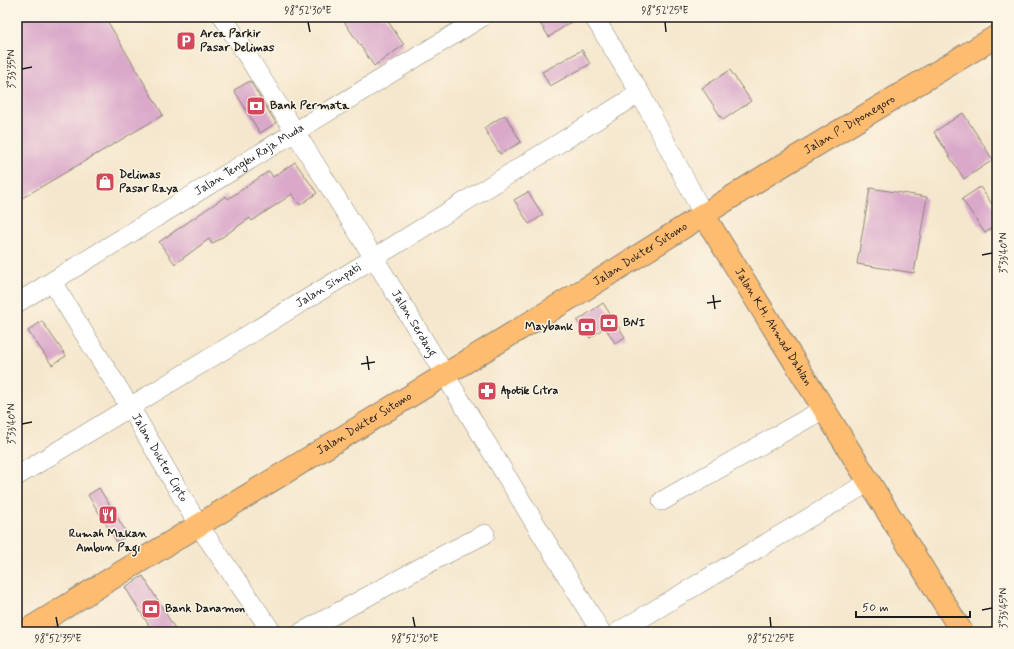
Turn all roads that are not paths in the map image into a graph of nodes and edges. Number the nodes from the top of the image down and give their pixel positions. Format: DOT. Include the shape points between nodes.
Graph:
graph roads {
  1 [pos="223,17"];
  2 [pos="482,17"];
  3 [pos="594,17"];
  4 [pos="997,36"];
  5 [pos="640,93"];
  6 [pos="294,132"];
  7 [pos="703,214"];
  8 [pos="374,258"];
  9 [pos="52,282"];
  10 [pos="17,303"];
  11 [pos="444,375"];
  12 [pos="130,406"];
  13 [pos="824,410"];
  14 [pos="17,476"];
  15 [pos="869,482"];
  16 [pos="662,501"];
  17 [pos="199,526"];
  18 [pos="485,534"];
  19 [pos="24,632"];
  20 [pos="272,632"];
  21 [pos="302,632"];
  22 [pos="601,632"];
  23 [pos="618,632"];
  24 [pos="962,632"];
  1 -- 6 [label="street, Jalan Serdang"];
  2 -- 6 [label="street, Jalan Tengku Raja Muda"];
  3 -- 5 [label="street, Jalan K.H. Ahmad Dahlan"];
  4 -- 7 [label="main road, Jalan P. Diponegoro"];
  5 -- 7 [label="street, Jalan K.H. Ahmad Dahlan"];
  5 -- 8 [label="street, Jalan Simpati"];
  6 -- 8 [label="street, Jalan Serdang"];
  6 -- 9 [label="street, Jalan Tengku Raja Muda"];
  7 -- 11 [label="main road, Jalan Dokter Sutomo"];
  7 -- 13 [label="main road, Jalan K.H. Ahmad Dahlan"];
  8 -- 11 [label="street, Jalan Serdang"];
  8 -- 12 [label="street, Jalan Simpati"];
  9 -- 10 [label="street, Jalan Tengku Raja Muda"];
  9 -- 12 [label="street, Jalan Dokter Cipto"];
  11 -- 17 [label="main road, Jalan Dokter Sutomo"];
  11 -- 22 [label="street, Jalan Serdang"];
  12 -- 14 [label="street, Jalan Simpati"];
  12 -- 17 [label="street, Jalan Dokter Cipto"];
  13 -- 15 [label="main road, Jalan K.H. Ahmad Dahlan"];
  13 -- 16 [label="street"];
  15 -- 23 [label="street"];
  15 -- 24 [label="main road, Jalan K.H. Ahmad Dahlan"];
  17 -- 19 [label="main road, Jalan Dokter Sutomo"];
  17 -- 20 [label="street, Jalan Dokter Cipto"];
  18 -- 21 [label="street"];
}
